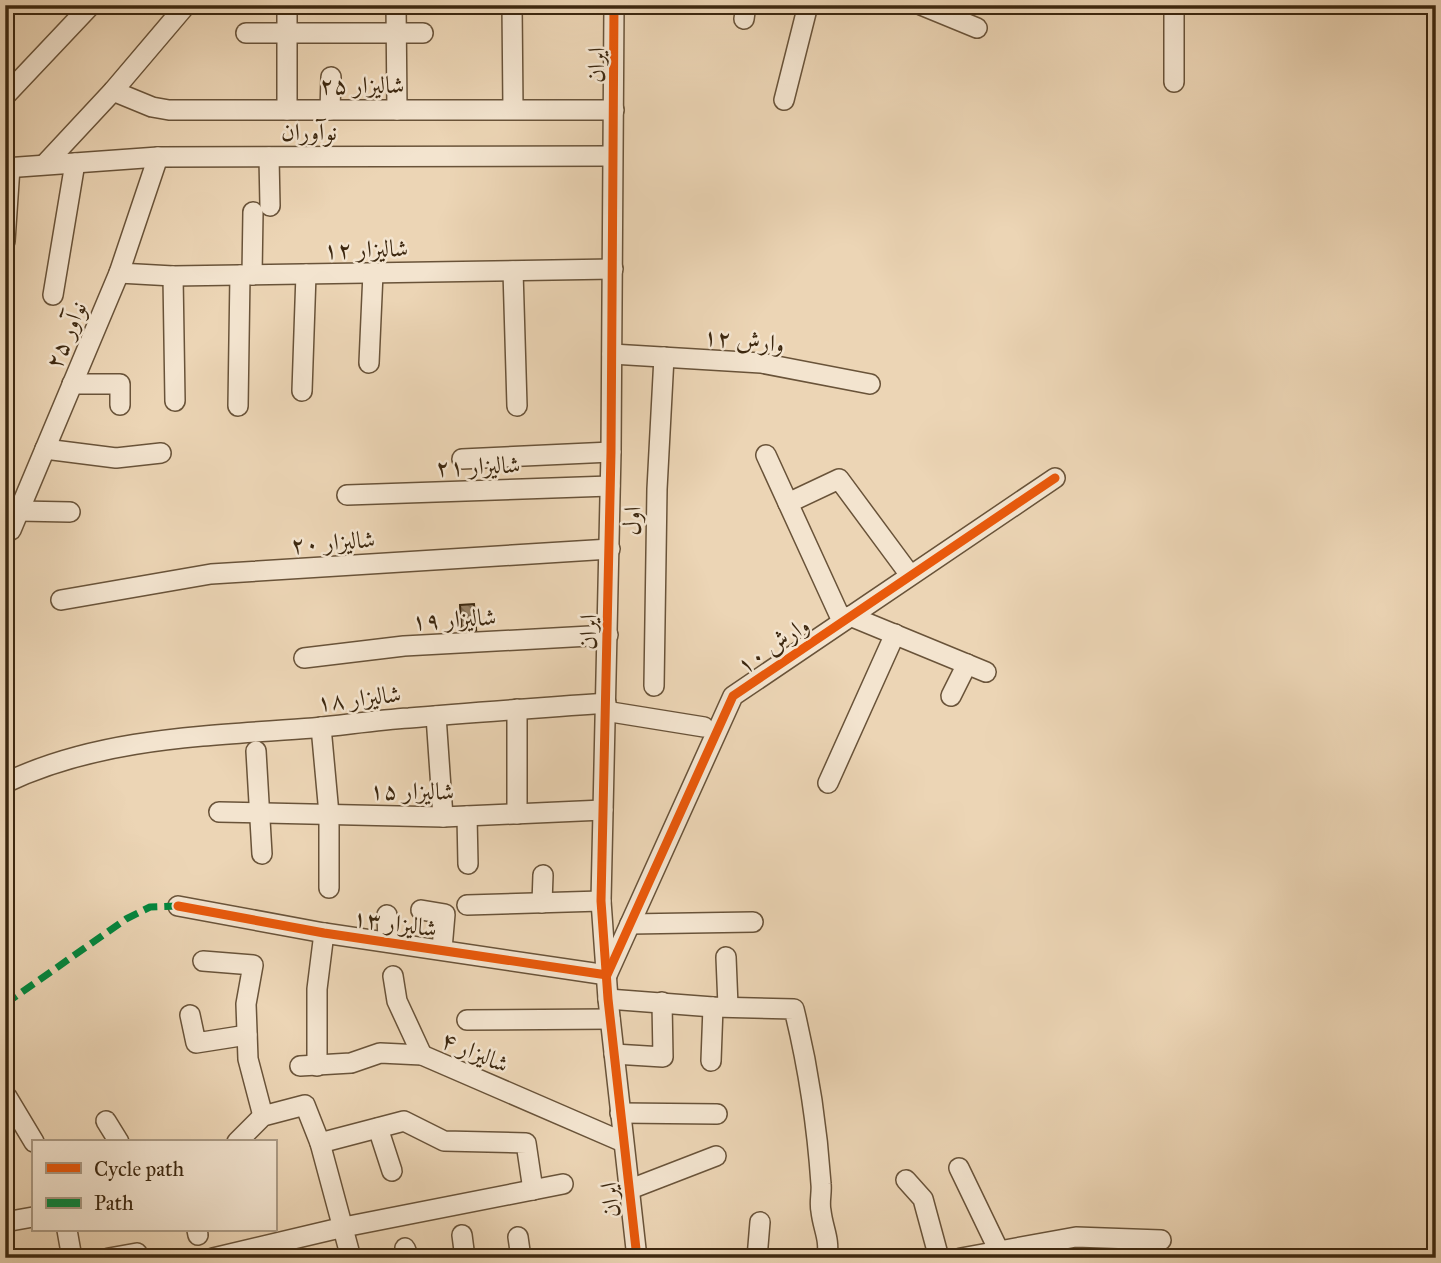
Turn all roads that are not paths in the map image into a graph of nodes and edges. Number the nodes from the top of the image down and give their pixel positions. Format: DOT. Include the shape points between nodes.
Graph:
graph roads {
  1 [pos="90,5"];
  2 [pos="186,5"];
  3 [pos="287,5"];
  4 [pos="396,5"];
  5 [pos="512,5"];
  6 [pos="614,5"];
  7 [pos="808,5"];
  8 [pos="921,5"];
  9 [pos="1174,5"];
  10 [pos="977,28"];
  11 [pos="246,33"];
  12 [pos="396,33"];
  13 [pos="423,33"];
  14 [pos="287,34"];
  15 [pos="331,76"];
  16 [pos="1174,82"];
  17 [pos="113,91"];
  18 [pos="5,96"];
  19 [pos="785,100"];
  20 [pos="513,109"];
  21 [pos="287,110"];
  22 [pos="330,110"];
  23 [pos="397,110"];
  24 [pos="614,110"];
  25 [pos="612,156"];
  26 [pos="158,157"];
  27 [pos="269,157"];
  28 [pos="75,163"];
  29 [pos="46,164"];
  30 [pos="8,168"];
  31 [pos="5,241"];
  32 [pos="613,269"];
  33 [pos="513,271"];
  34 [pos="119,273"];
  35 [pos="373,273"];
  36 [pos="306,274"];
  37 [pos="246,275"];
  38 [pos="173,276"];
  39 [pos="54,295"];
  40 [pos="612,354"];
  41 [pos="664,357"];
  42 [pos="369,363"];
  43 [pos="72,384"];
  44 [pos="870,384"];
  45 [pos="302,391"];
  46 [pos="175,401"];
  47 [pos="120,405"];
  48 [pos="517,406"];
  49 [pos="238,407"];
  50 [pos="45,449"];
  51 [pos="611,452"];
  52 [pos="162,453"];
  53 [pos="766,455"];
  54 [pos="462,459"];
  55 [pos="1055,478"];
  56 [pos="610,486"];
  57 [pos="347,495"];
  58 [pos="788,503"];
  59 [pos="19,511"];
  60 [pos="70,512"];
  61 [pos="11,530"];
  62 [pos="610,549"];
  63 [pos="909,575"];
  64 [pos="61,600"];
  65 [pos="846,619"];
  66 [pos="895,634"];
  67 [pos="607,635"];
  68 [pos="303,658"];
  69 [pos="967,664"];
  70 [pos="986,672"];
  71 [pos="654,686"];
  72 [pos="951,696"];
  73 [pos="606,707"];
  74 [pos="517,709"];
  75 [pos="436,716"];
  76 [pos="321,727"];
  77 [pos="704,727"];
  78 [pos="257,751"];
  79 [pos="5,783"];
  80 [pos="828,783"];
  81 [pos="603,810"];
  82 [pos="219,813"];
  83 [pos="259,813"];
  84 [pos="329,814"];
  85 [pos="517,814"];
  86 [pos="467,816"];
  87 [pos="443,817"];
  88 [pos="262,854"];
  89 [pos="468,864"];
  90 [pos="543,875"];
  91 [pos="329,888"];
  92 [pos="601,901"];
  93 [pos="542,903"];
  94 [pos="467,905"];
  95 [pos="178,906"];
  96 [pos="421,910"];
  97 [pos="387,915"];
  98 [pos="753,922"];
  99 [pos="630,924"];
  100 [pos="324,933"];
  101 [pos="388,942"];
  102 [pos="442,949"];
  103 [pos="726,957"];
  104 [pos="203,961"];
  105 [pos="607,975"];
  106 [pos="393,976"];
  107 [pos="608,999"];
  108 [pos="662,1002"];
  109 [pos="720,1007"];
  110 [pos="190,1016"];
  111 [pos="610,1019"];
  112 [pos="467,1020"];
  113 [pos="247,1035"];
  114 [pos="614,1054"];
  115 [pos="422,1055"];
  116 [pos="710,1061"];
  117 [pos="6,1097"];
  118 [pos="620,1112"];
  119 [pos="717,1114"];
  120 [pos="263,1116"];
  121 [pos="106,1121"];
  122 [pos="378,1128"];
  123 [pos="33,1140"];
  124 [pos="118,1140"];
  125 [pos="239,1140"];
  126 [pos="623,1142"];
  127 [pos="320,1143"];
  128 [pos="716,1156"];
  129 [pos="959,1168"];
  130 [pos="392,1171"];
  131 [pos="906,1180"];
  132 [pos="563,1184"];
  133 [pos="533,1190"];
  134 [pos="628,1190"];
  135 [pos="32,1217"];
  136 [pos="5,1222"];
  137 [pos="760,1222"];
  138 [pos="344,1227"];
  139 [pos="66,1232"];
  140 [pos="462,1235"];
  141 [pos="518,1237"];
  142 [pos="1161,1240"];
  143 [pos="999,1251"];
  144 [pos="136,1253"];
  145 [pos="72,1258"];
  146 [pos="109,1258"];
  147 [pos="213,1258"];
  148 [pos="351,1258"];
  149 [pos="465,1258"];
  150 [pos="521,1258"];
  151 [pos="637,1258"];
  152 [pos="757,1258"];
  153 [pos="827,1258"];
  154 [pos="939,1258"];
  155 [pos="961,1258"];
  1 -- 18 [label="street"];
  2 -- 17 [label="street"];
  3 -- 14 [label="street"];
  4 -- 12 [label="street"];
  5 -- 20 [label="street"];
  6 -- 24 [label="street, ایران"];
  7 -- 19 [label="street"];
  8 -- 10 [label="street"];
  9 -- 16 [label="street"];
  11 -- 14 [label="street"];
  12 -- 13 [label="street"];
  12 -- 14 [label="street"];
  12 -- 23 [label="street"];
  14 -- 21 [label="street"];
  15 -- 22 [label="street"];
  17 -- 21 [label="street, شالیزار ۲۵" via="169,110"];
  17 -- 29 [label="street"];
  20 -- 23 [label="street, شالیزار ۲۵"];
  20 -- 24 [label="street, شالیزار ۲۵"];
  21 -- 22 [label="street, شالیزار ۲۵"];
  22 -- 23 [label="street, شالیزار ۲۵"];
  24 -- 25 [label="street, ایران"];
  25 -- 27 [label="street, نوآوران"];
  25 -- 32 [label="street, ایران"];
  26 -- 27 [label="street, نوآوران"];
  26 -- 28 [label="street, نوآوران"];
  26 -- 34 [label="street, نوآور ۲۵"];
  27 -- 37 [label="street"];
  28 -- 29 [label="street, نوآوران"];
  28 -- 39 [label="street"];
  29 -- 30 [label="street, نوآوران"];
  30 -- 31 [label="street"];
  32 -- 33 [label="street, شالیزار ۱۲"];
  32 -- 40 [label="street, ایران"];
  33 -- 35 [label="street, شالیزار ۱۲"];
  33 -- 48 [label="street"];
  34 -- 38 [label="street, شالیزار ۱۲"];
  34 -- 43 [label="street, نوآور ۲۵"];
  35 -- 36 [label="street, شالیزار ۱۲"];
  35 -- 42 [label="street"];
  36 -- 37 [label="street, شالیزار ۱۲"];
  36 -- 45 [label="street"];
  37 -- 38 [label="street, شالیزار ۱۲"];
  37 -- 49 [label="street"];
  38 -- 46 [label="street"];
  40 -- 41 [label="street, وارش ۱۲"];
  40 -- 51 [label="street, ایران"];
  41 -- 44 [label="street, وارش ۱۲" via="761,363"];
  41 -- 71 [label="street, اول"];
  43 -- 47 [label="street" via="120,384"];
  43 -- 50 [label="street, نوآور ۲۵"];
  50 -- 52 [label="street" via="116,458"];
  50 -- 59 [label="street, نوآور ۲۵"];
  51 -- 54 [label="street"];
  51 -- 56 [label="street, ایران"];
  53 -- 58 [label="street"];
  55 -- 63 [label="street, وارش ۱۰"];
  56 -- 57 [label="street, شالیزار ۲۱"];
  56 -- 62 [label="street, ایران"];
  58 -- 63 [label="street" via="839,479"];
  58 -- 65 [label="street"];
  59 -- 60 [label="street"];
  59 -- 61 [label="street, نوآور ۲۵"];
  62 -- 64 [label="street, شالیزار ۲۰" via="211,574"];
  62 -- 67 [label="street, ایران"];
  63 -- 65 [label="street, وارش ۱۰"];
  65 -- 66 [label="street"];
  65 -- 99 [label="street, وارش ۱۰" via="733,696"];
  66 -- 69 [label="street"];
  66 -- 80 [label="street"];
  67 -- 68 [label="street, شالیزار ۱۹" via="404,646"];
  67 -- 73 [label="street, ایران"];
  69 -- 70 [label="street"];
  69 -- 72 [label="street"];
  73 -- 74 [label="street, شالیزار ۱۸"];
  73 -- 77 [label="street, شالیزار ۱۸"];
  73 -- 81 [label="street, ایران"];
  74 -- 75 [label="street, شالیزار ۱۸"];
  74 -- 85 [label="street"];
  75 -- 76 [label="street, شالیزار ۱۸"];
  75 -- 87 [label="street"];
  76 -- 79 [label="street, شالیزار ۱۸" via="118,746 29,771"];
  76 -- 84 [label="street"];
  78 -- 83 [label="street"];
  81 -- 85 [label="street, شالیزار ۱۵"];
  81 -- 92 [label="street, ایران"];
  82 -- 83 [label="street, شالیزار ۱۵"];
  83 -- 84 [label="street, شالیزار ۱۵"];
  83 -- 88 [label="street"];
  84 -- 87 [label="street, شالیزار ۱۵"];
  84 -- 91 [label="street"];
  85 -- 86 [label="street, شالیزار ۱۵"];
  86 -- 87 [label="street, شالیزار ۱۵"];
  86 -- 89 [label="street"];
  90 -- 93 [label="street"];
  92 -- 93 [label="street"];
  92 -- 105 [label="street, ایران"];
  93 -- 94 [label="street"];
  95 -- 100 [label="street, شالیزار ۱۳"];
  96 -- 102 [label="street" via="445,914"];
  97 -- 101 [label="street"];
  98 -- 99 [label="street"];
  99 -- 105 [label="street, وارش ۱۰"];
  100 -- 101 [label="street, شالیزار ۱۳"];
  100 -- 115 [label="street, شالیزار ۴" via="309,1066 351,1063 380,1053"];
  101 -- 102 [label="street, شالیزار ۱۳"];
  102 -- 105 [label="street, شالیزار ۱۳"];
  103 -- 109 [label="street"];
  104 -- 113 [label="street" via="253,965 246,1004"];
  105 -- 107 [label="street, ایران"];
  106 -- 115 [label="street" via="397,1001"];
  107 -- 108 [label="street"];
  107 -- 111 [label="street, ایران"];
  108 -- 109 [label="street"];
  108 -- 114 [label="street" via="663,1057"];
  109 -- 116 [label="street"];
  109 -- 153 [label="street" via="794,1009 812,1103"];
  110 -- 113 [label="street" via="196,1043"];
  111 -- 112 [label="street"];
  111 -- 114 [label="street, ایران"];
  113 -- 120 [label="street" via="248,1059"];
  114 -- 118 [label="street, ایران"];
  115 -- 126 [label="street, شالیزار ۴"];
  117 -- 123 [label="street"];
  118 -- 119 [label="street"];
  118 -- 126 [label="street, ایران"];
  120 -- 125 [label="street"];
  120 -- 127 [label="street" via="305,1105"];
  121 -- 124 [label="street"];
  122 -- 127 [label="street"];
  122 -- 130 [label="street"];
  122 -- 133 [label="street" via="404,1121 444,1141 526,1143"];
  126 -- 134 [label="street, ایران"];
  127 -- 138 [label="street"];
  128 -- 134 [label="street"];
  129 -- 143 [label="street"];
  131 -- 154 [label="street" via="923,1199"];
  132 -- 133 [label="street"];
  133 -- 138 [label="street"];
  134 -- 151 [label="street, ایران"];
  135 -- 136 [label="street"];
  137 -- 152 [label="street"];
  138 -- 147 [label="street"];
  138 -- 148 [label="street"];
  139 -- 145 [label="street"];
  140 -- 149 [label="street"];
  141 -- 150 [label="street"];
  142 -- 143 [label="street" via="1076,1237"];
  143 -- 155 [label="street"];
  144 -- 146 [label="street"];
}
